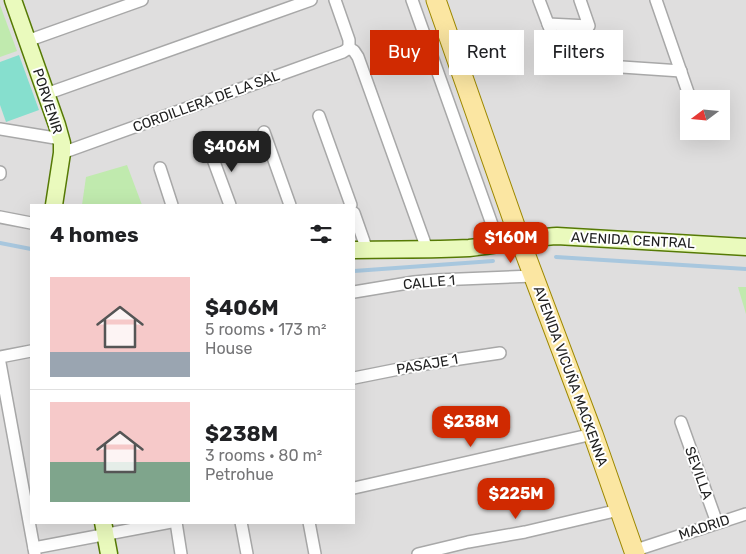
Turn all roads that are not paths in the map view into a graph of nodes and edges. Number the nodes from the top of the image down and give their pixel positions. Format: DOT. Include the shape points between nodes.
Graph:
graph roads {
  1 [pos="13,0"];
  2 [pos="142,0"];
  3 [pos="311,0"];
  4 [pos="335,0"];
  5 [pos="412,0"];
  6 [pos="436,0"];
  7 [pos="539,0"];
  8 [pos="580,0"];
  9 [pos="656,0"];
  10 [pos="548,24"];
  11 [pos="27,41"];
  12 [pos="349,48"];
  13 [pos="681,70"];
  14 [pos="687,90"];
  15 [pos="46,94"];
  16 [pos="319,116"];
  17 [pos="0,129"];
  18 [pos="264,132"];
  19 [pos="61,146"];
  20 [pos="210,150"];
  21 [pos="160,168"];
  22 [pos="54,204"];
  23 [pos="172,204"];
  24 [pos="230,204"];
  25 [pos="290,204"];
  26 [pos="351,204"];
  27 [pos="0,217"];
  28 [pos="355,220"];
  29 [pos="30,223"];
  30 [pos="520,240"];
  31 [pos="499,244"];
  32 [pos="746,247"];
  33 [pos="426,249"];
  34 [pos="360,250"];
  35 [pos="534,276"];
  36 [pos="355,292"];
  37 [pos="30,351"];
  38 [pos="500,353"];
  39 [pos="0,357"];
  40 [pos="0,363"];
  41 [pos="355,378"];
  42 [pos="681,422"];
  43 [pos="593,434"];
  44 [pos="355,488"];
  45 [pos="619,510"];
  46 [pos="746,514"];
  47 [pos="717,523"];
  48 [pos="152,524"];
  49 [pos="176,524"];
  50 [pos="241,524"];
  51 [pos="309,524"];
  52 [pos="104,529"];
  53 [pos="35,551"];
  54 [pos="634,552"];
  55 [pos="109,554"];
  56 [pos="182,554"];
  57 [pos="247,554"];
  58 [pos="315,554"];
  59 [pos="418,554"];
  1 -- 11 [label="street, PORVENIR"];
  2 -- 11 [label="street"];
  3 -- 15 [label="street"];
  4 -- 12 [label="street"];
  5 -- 31 [label="street"];
  6 -- 30 [label="main road, AVENIDA VICUÑA MACKENNA"];
  7 -- 10 [label="street"];
  8 -- 10 [label="street" via="589,26"];
  9 -- 13 [label="street"];
  10 -- 13 [label="street" via="563,63"];
  11 -- 15 [label="street, PORVENIR"];
  12 -- 19 [label="street, CORDILLERA DE LA SAL"];
  12 -- 33 [label="street" via="358,57"];
  13 -- 14 [label="street"];
  15 -- 19 [label="street, PORVENIR" via="58,126"];
  16 -- 26 [label="street"];
  17 -- 19 [label="street"];
  18 -- 25 [label="street"];
  19 -- 22 [label="street, PORVENIR"];
  20 -- 24 [label="street"];
  21 -- 23 [label="street"];
  27 -- 29 [label="street"];
  28 -- 34 [label="street"];
  30 -- 31 [label="street, AVENIDA CENTRAL"];
  30 -- 32 [label="street, AVENIDA CENTRAL" via="576,237"];
  30 -- 35 [label="main road, AVENIDA VICUÑA MACKENNA"];
  31 -- 33 [label="street, AVENIDA CENTRAL"];
  33 -- 34 [label="street, AVENIDA CENTRAL"];
  35 -- 36 [label="street, CALLE 1" via="436,280"];
  35 -- 43 [label="main road, AVENIDA VICUÑA MACKENNA"];
  37 -- 39 [label="street"];
  38 -- 41 [label="street, PASAJE 1"];
  40 -- 53 [label="street"];
  42 -- 47 [label="street, SEVILLA"];
  43 -- 44 [label="street"];
  43 -- 45 [label="main road, AVENIDA VICUÑA MACKENNA"];
  45 -- 54 [label="main road, AVENIDA VICUÑA MACKENNA"];
  45 -- 59 [label="street"];
  46 -- 47 [label="street, MADRID"];
  47 -- 54 [label="street, MADRID"];
  48 -- 52 [label="street"];
  49 -- 56 [label="street"];
  50 -- 57 [label="street"];
  51 -- 58 [label="street"];
  52 -- 53 [label="street"];
  52 -- 55 [label="street"];
}
